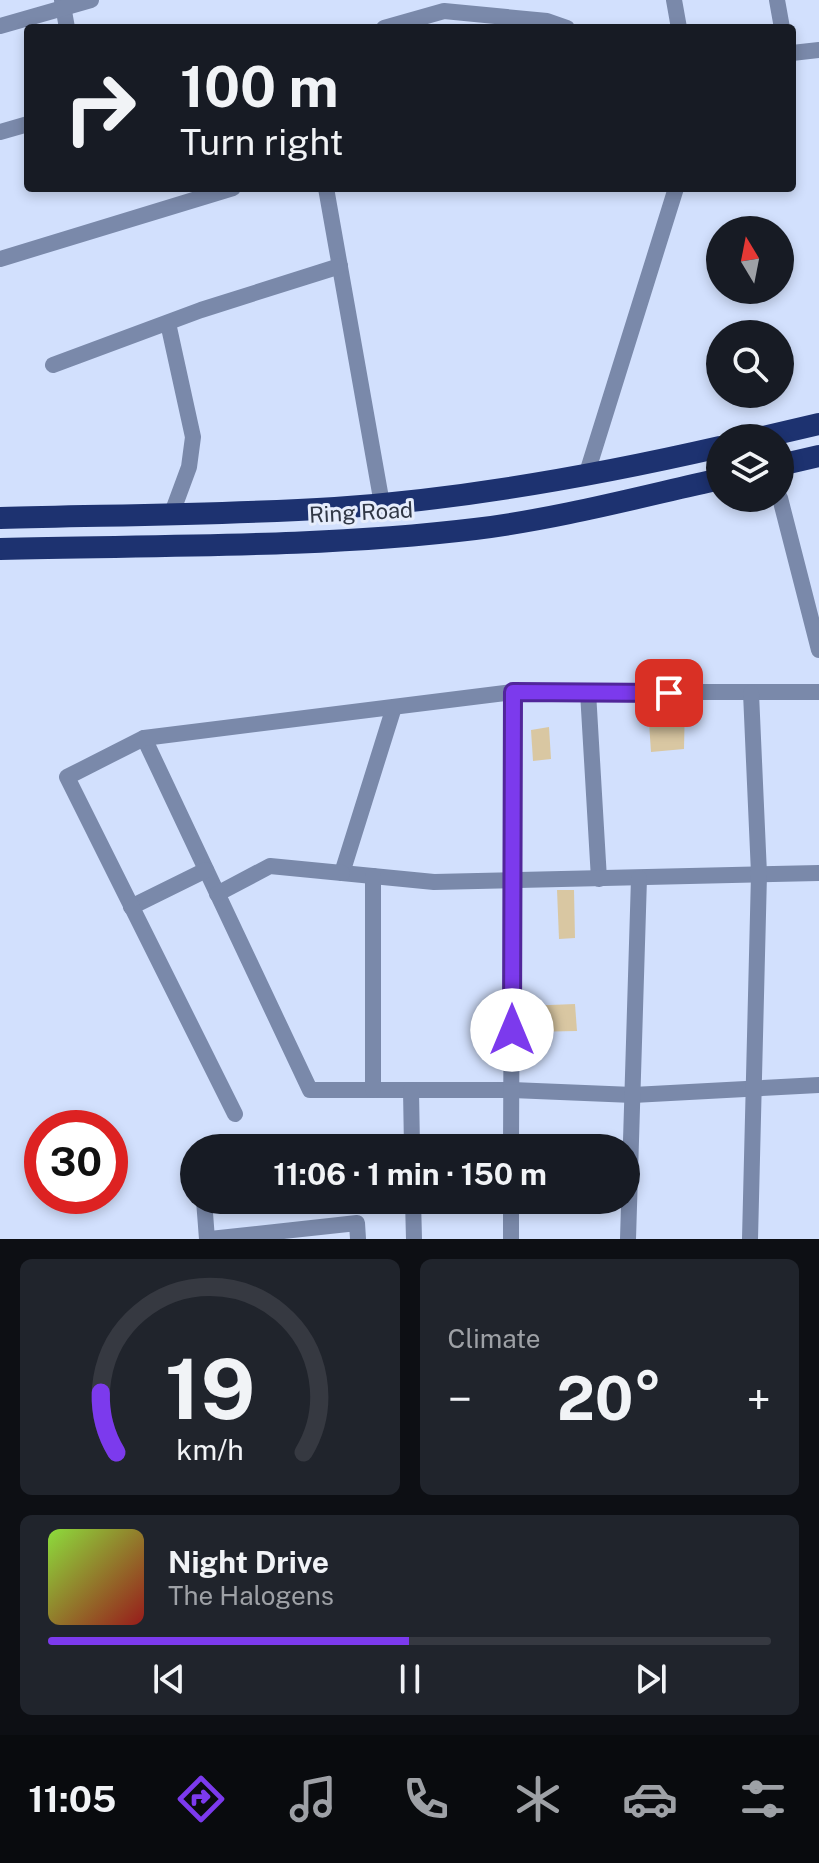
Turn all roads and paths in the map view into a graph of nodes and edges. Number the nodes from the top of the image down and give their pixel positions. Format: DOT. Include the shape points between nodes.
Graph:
graph roads {
  1 [pos="91,0"];
  2 [pos="674,0"];
  3 [pos="777,0"];
  4 [pos="62,4"];
  5 [pos="66,24"];
  6 [pos="398,24"];
  7 [pos="556,24"];
  8 [pos="678,24"];
  9 [pos="781,24"];
  10 [pos="0,26"];
  11 [pos="819,50"];
  12 [pos="796,53"];
  13 [pos="24,125"];
  14 [pos="0,132"];
  15 [pos="220,192"];
  16 [pos="327,192"];
  17 [pos="675,192"];
  18 [pos="0,259"];
  19 [pos="340,266"];
  20 [pos="168,323"];
  21 [pos="53,365"];
  22 [pos="819,424"];
  23 [pos="794,430"];
  24 [pos="706,450"];
  25 [pos="819,456"];
  26 [pos="794,462"];
  27 [pos="586,476"];
  28 [pos="706,482"];
  29 [pos="382,504"];
  30 [pos="784,512"];
  31 [pos="172,513"];
  32 [pos="0,518"];
  33 [pos="0,549"];
  34 [pos="819,650"];
  35 [pos="513,692"];
  36 [pos="588,692"];
  37 [pos="819,692"];
  38 [pos="751,693"];
  39 [pos="394,707"];
  40 [pos="144,738"];
  41 [pos="206,870"];
  42 [pos="342,873"];
  43 [pos="819,873"];
  44 [pos="759,874"];
  45 [pos="373,876"];
  46 [pos="639,878"];
  47 [pos="599,879"];
  48 [pos="513,881"];
  49 [pos="217,894"];
  50 [pos="131,907"];
  51 [pos="819,1085"];
  52 [pos="373,1090"];
  53 [pos="411,1090"];
  54 [pos="512,1090"];
  55 [pos="754,1091"];
  56 [pos="633,1095"];
  57 [pos="235,1114"];
  58 [pos="412,1134"];
  59 [pos="511,1134"];
  60 [pos="206,1214"];
  61 [pos="413,1214"];
  62 [pos="511,1214"];
  63 [pos="209,1239"];
  64 [pos="358,1239"];
  65 [pos="414,1239"];
  66 [pos="511,1239"];
  67 [pos="628,1239"];
  68 [pos="750,1239"];
  1 -- 4 [label="street"];
  2 -- 8 [label="street"];
  3 -- 9 [label="street"];
  4 -- 5 [label="street"];
  4 -- 10 [label="street"];
  6 -- 7 [label="street" via="444,11"];
  11 -- 12 [label="street"];
  13 -- 14 [label="street"];
  15 -- 18 [label="street"];
  16 -- 19 [label="street"];
  17 -- 27 [label="street"];
  19 -- 20 [label="street"];
  19 -- 29 [label="street"];
  20 -- 21 [label="street"];
  20 -- 31 [label="street" via="193,437 189,467"];
  22 -- 23 [label="highway"];
  24 -- 27 [label="highway, Ring Road"];
  25 -- 26 [label="highway"];
  27 -- 29 [label="highway, Ring Road"];
  28 -- 33 [label="highway, Ring Road" via="493,526 367,540"];
  29 -- 31 [label="highway, Ring Road"];
  30 -- 34 [label="street"];
  31 -- 32 [label="highway, Ring Road"];
  35 -- 36 [label="street"];
  35 -- 39 [label="street"];
  35 -- 48 [label="street"];
  36 -- 38 [label="street"];
  36 -- 47 [label="street"];
  37 -- 38 [label="street"];
  38 -- 44 [label="street"];
  39 -- 40 [label="street"];
  39 -- 42 [label="street"];
  40 -- 41 [label="street"];
  40 -- 50 [label="street" via="67,777"];
  41 -- 49 [label="street"];
  41 -- 50 [label="street"];
  42 -- 45 [label="street"];
  42 -- 49 [label="street" via="270,866"];
  43 -- 44 [label="street"];
  44 -- 46 [label="street"];
  44 -- 55 [label="street"];
  45 -- 48 [label="street"];
  45 -- 52 [label="street"];
  46 -- 47 [label="street"];
  46 -- 56 [label="street"];
  47 -- 48 [label="street"];
  48 -- 54 [label="street"];
  49 -- 52 [label="street" via="310,1090"];
  50 -- 57 [label="street"];
  51 -- 55 [label="street"];
  52 -- 53 [label="street"];
  53 -- 54 [label="street"];
  53 -- 58 [label="street"];
  54 -- 56 [label="street"];
  54 -- 59 [label="street"];
  55 -- 56 [label="street"];
  55 -- 68 [label="street"];
  56 -- 67 [label="street"];
  60 -- 63 [label="street"];
  61 -- 65 [label="street"];
  62 -- 66 [label="street"];
  63 -- 64 [label="street" via="357,1223"];
}
